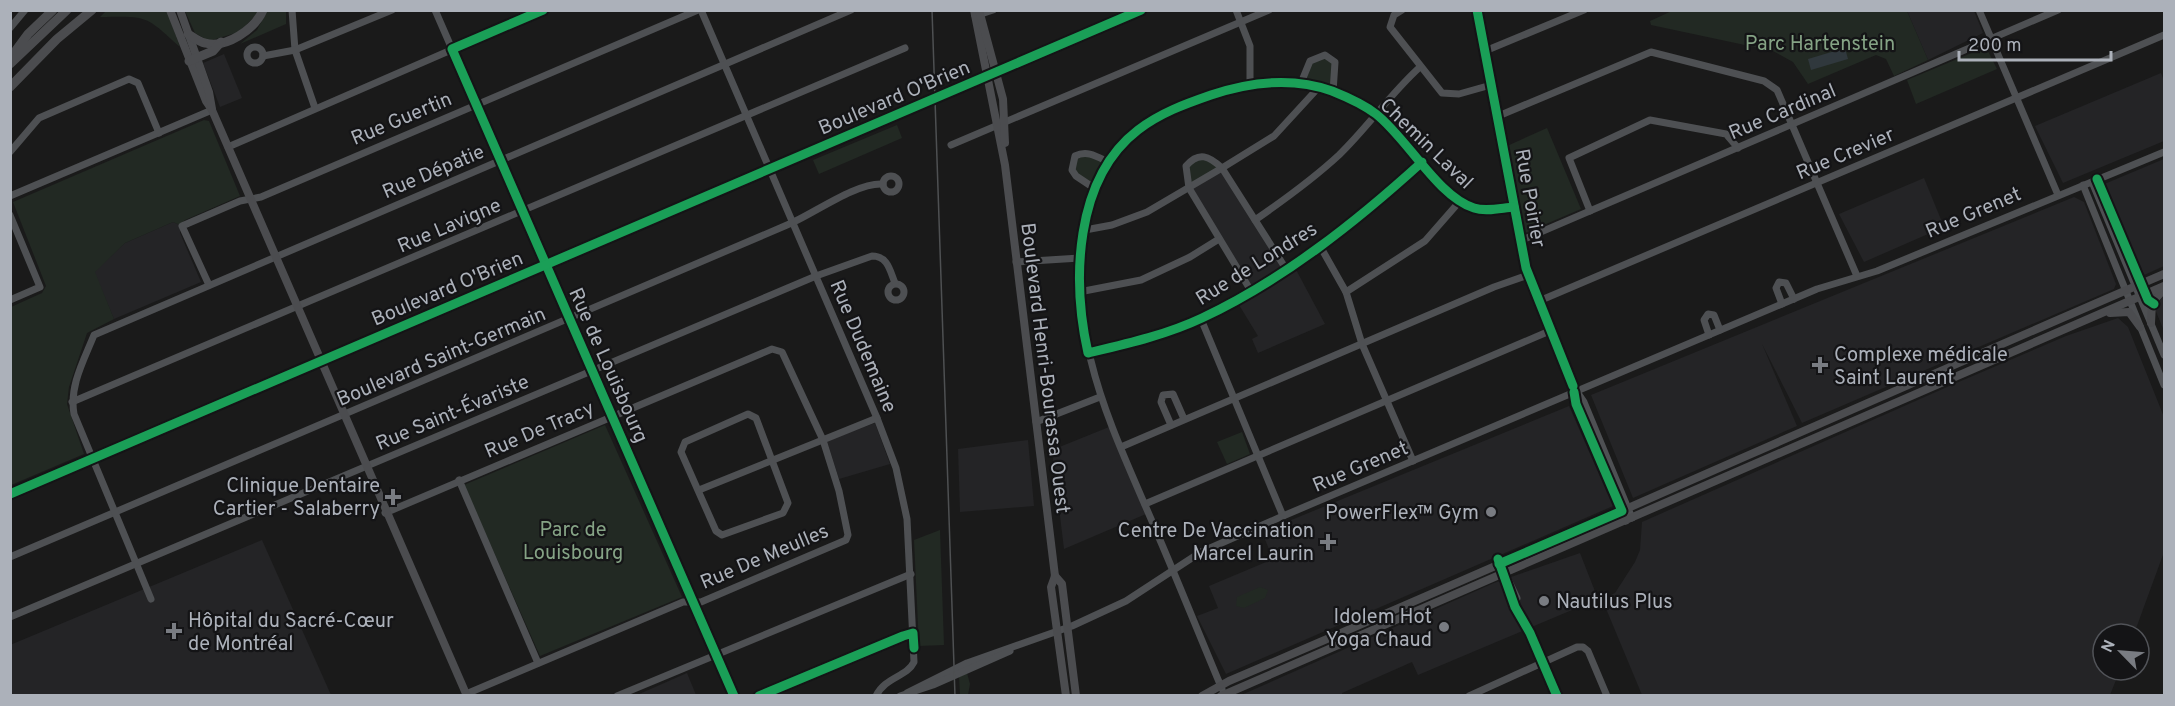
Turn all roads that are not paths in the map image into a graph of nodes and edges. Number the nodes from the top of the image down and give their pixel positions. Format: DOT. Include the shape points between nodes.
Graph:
graph roads {
  1 [pos="25,10"];
  2 [pos="53,10"];
  3 [pos="67,10"];
  4 [pos="92,10"];
  5 [pos="170,10"];
  6 [pos="180,10"];
  7 [pos="263,10"];
  8 [pos="292,10"];
  9 [pos="392,10"];
  10 [pos="435,10"];
  11 [pos="543,10"];
  12 [pos="700,10"];
  13 [pos="851,10"];
  14 [pos="993,10"];
  15 [pos="1142,10"];
  16 [pos="1236,10"];
  17 [pos="1269,10"];
  18 [pos="1402,10"];
  19 [pos="1477,10"];
  20 [pos="1584,10"];
  21 [pos="1979,10"];
  22 [pos="2058,10"];
  23 [pos="2047,12"];
  24 [pos="379,13"];
  25 [pos="977,13"];
  26 [pos="1241,22"];
  27 [pos="10,28"];
  28 [pos="188,34"];
  29 [pos="2164,35"];
  30 [pos="1992,39"];
  31 [pos="221,42"];
  32 [pos="905,48"];
  33 [pos="452,49"];
  34 [pos="295,50"];
  35 [pos="1485,51"];
  36 [pos="263,56"];
  37 [pos="10,58"];
  38 [pos="193,60"];
  39 [pos="10,64"];
  40 [pos="725,65"];
  41 [pos="1420,67"];
  42 [pos="997,72"];
  43 [pos="987,76"];
  44 [pos="1301,83"];
  45 [pos="1250,85"];
  46 [pos="1491,85"];
  47 [pos="10,87"];
  48 [pos="1319,87"];
  49 [pos="1333,92"];
  50 [pos="2016,97"];
  51 [pos="476,104"];
  52 [pos="315,108"];
  53 [pos="212,110"];
  54 [pos="1376,114"];
  55 [pos="747,117"];
  56 [pos="1496,117"];
  57 [pos="1002,124"];
  58 [pos="1792,125"];
  59 [pos="159,133"];
  60 [pos="951,145"];
  61 [pos="228,147"];
  62 [pos="1738,148"];
  63 [pos="10,152"];
  64 [pos="2164,152"];
  65 [pos="499,160"];
  66 [pos="1108,162"];
  67 [pos="1422,162"];
  68 [pos="1222,168"];
  69 [pos="769,170"];
  70 [pos="2092,182"];
  71 [pos="1818,183"];
  72 [pos="883,184"];
  73 [pos="2083,186"];
  74 [pos="1094,188"];
  75 [pos="1189,188"];
  76 [pos="2058,195"];
  77 [pos="10,196"];
  78 [pos="250,199"];
  79 [pos="1460,201"];
  80 [pos="1514,207"];
  81 [pos="1590,211"];
  82 [pos="521,212"];
  83 [pos="10,215"];
  84 [pos="1255,220"];
  85 [pos="793,223"];
  86 [pos="13,226"];
  87 [pos="1084,230"];
  88 [pos="1220,239"];
  89 [pos="1520,241"];
  90 [pos="1320,246"];
  91 [pos="275,256"];
  92 [pos="1080,258"];
  93 [pos="1016,262"];
  94 [pos="544,266"];
  95 [pos="1286,269"];
  96 [pos="2164,274"];
  97 [pos="1528,275"];
  98 [pos="816,276"];
  99 [pos="1857,276"];
  100 [pos="895,284"];
  101 [pos="209,285"];
  102 [pos="2164,287"];
  103 [pos="2132,288"];
  104 [pos="1251,291"];
  105 [pos="1079,292"];
  106 [pos="1346,292"];
  107 [pos="2135,298"];
  108 [pos="1794,299"];
  109 [pos="10,300"];
  110 [pos="1539,301"];
  111 [pos="1782,304"];
  112 [pos="297,307"];
  113 [pos="2095,316"];
  114 [pos="570,318"];
  115 [pos="1201,319"];
  116 [pos="2151,323"];
  117 [pos="2140,327"];
  118 [pos="1552,330"];
  119 [pos="1720,330"];
  120 [pos="1709,335"];
  121 [pos="1362,344"];
  122 [pos="1088,353"];
  123 [pos="2164,355"];
  124 [pos="1966,359"];
  125 [pos="320,362"];
  126 [pos="1970,369"];
  127 [pos="592,371"];
  128 [pos="76,380"];
  129 [pos="2164,385"];
  130 [pos="1574,390"];
  131 [pos="88,395"];
  132 [pos="1100,397"];
  133 [pos="1233,399"];
  134 [pos="72,402"];
  135 [pos="1388,402"];
  136 [pos="343,416"];
  137 [pos="612,416"];
  138 [pos="877,418"];
  139 [pos="1184,419"];
  140 [pos="1036,422"];
  141 [pos="1171,425"];
  142 [pos="823,440"];
  143 [pos="1121,447"];
  144 [pos="1258,457"];
  145 [pos="93,458"];
  146 [pos="774,460"];
  147 [pos="1413,461"];
  148 [pos="365,466"];
  149 [pos="459,480"];
  150 [pos="699,490"];
  151 [pos="10,494"];
  152 [pos="1145,504"];
  153 [pos="1625,510"];
  154 [pos="116,512"];
  155 [pos="385,513"];
  156 [pos="1283,516"];
  157 [pos="1629,520"];
  158 [pos="10,557"];
  159 [pos="137,563"];
  160 [pos="1499,564"];
  161 [pos="1173,570"];
  162 [pos="1503,573"];
  163 [pos="911,574"];
  164 [pos="1055,576"];
  165 [pos="151,599"];
  166 [pos="692,602"];
  167 [pos="10,617"];
  168 [pos="1067,627"];
  169 [pos="1057,631"];
  170 [pos="913,633"];
  171 [pos="716,655"];
  172 [pos="1543,662"];
  173 [pos="538,663"];
  174 [pos="1222,693"];
  175 [pos="904,694"];
  176 [pos="466,695"];
  177 [pos="617,696"];
  178 [pos="734,696"];
  179 [pos="759,696"];
  180 [pos="876,696"];
  181 [pos="1066,696"];
  182 [pos="1076,696"];
  183 [pos="1202,696"];
  184 [pos="1469,696"];
  185 [pos="1557,696"];
  186 [pos="1607,696"];
  1 -- 27 [label="street"];
  2 -- 37 [label="highway"];
  3 -- 39 [label="highway"];
  4 -- 47 [label="highway"];
  5 -- 38 [label="main road"];
  6 -- 28 [label="main road"];
  7 -- 31 [label="highway" via="251,28"];
  8 -- 34 [label="street"];
  9 -- 24 [label="street"];
  10 -- 33 [label="street, Rue de Louisbourg"];
  11 -- 33 [label="street"];
  12 -- 40 [label="street, Rue Dudemaine"];
  12 -- 51 [label="street, Rue Guertin"];
  13 -- 40 [label="street, Rue Dépatie"];
  14 -- 25 [label="street"];
  15 -- 42 [label="street, Boulevard O'Brien"];
  16 -- 26 [label="street"];
  17 -- 26 [label="street"];
  18 -- 41 [label="street" via="1394,15 1390,27"];
  19 -- 35 [label="street, Rue Poirier"];
  20 -- 35 [label="street"];
  21 -- 30 [label="street"];
  22 -- 23 [label="street, Rue Cardinal"];
  23 -- 30 [label="street, Rue Cardinal"];
  24 -- 34 [label="street"];
  25 -- 42 [label="main road, Boulevard Henri-Bourassa Ouest"];
  25 -- 43 [label="main road, Boulevard Henri-Bourassa Ouest"];
  26 -- 45 [label="street" via="1250,46"];
  26 -- 57 [label="street"];
  28 -- 31 [label="highway" via="206,44"];
  28 -- 38 [label="main road"];
  29 -- 50 [label="street, Rue Crevier"];
  30 -- 50 [label="street"];
  30 -- 58 [label="street, Rue Cardinal"];
  31 -- 38 [label="highway" via="213,51"];
  32 -- 55 [label="street, Rue Lavigne"];
  33 -- 51 [label="street, Rue de Louisbourg"];
  33 -- 52 [label="street"];
  34 -- 36 [label="street"];
  34 -- 52 [label="street"];
  35 -- 46 [label="street, Rue Poirier"];
  38 -- 53 [label="main road" via="211,98"];
  40 -- 55 [label="street, Rue Dudemaine"];
  40 -- 65 [label="street, Rue Dépatie"];
  41 -- 46 [label="street" via="1442,93 1449,95"];
  41 -- 54 [label="street"];
  42 -- 43 [label="street, Boulevard O'Brien"];
  42 -- 57 [label="main road, Boulevard Henri-Bourassa Ouest"];
  43 -- 57 [label="main road, Boulevard Henri-Bourassa Ouest"];
  43 -- 69 [label="street, Boulevard O'Brien"];
  44 -- 45 [label="street, Chemin Laval"];
  44 -- 48 [label="street, Chemin Laval"];
  44 -- 49 [label="street" via="1310,61 1325,55 1335,63"];
  45 -- 66 [label="street, Chemin Laval" via="1230,88 1163,113 1136,131"];
  46 -- 56 [label="street, Rue Poirier"];
  48 -- 49 [label="street, Chemin Laval"];
  48 -- 68 [label="street" via="1274,136"];
  49 -- 54 [label="street, Chemin Laval"];
  50 -- 71 [label="street, Rue Crevier"];
  50 -- 76 [label="street"];
  51 -- 65 [label="street, Rue de Louisbourg"];
  51 -- 78 [label="street, Rue Guertin"];
  52 -- 61 [label="street"];
  53 -- 59 [label="street"];
  53 -- 61 [label="main road"];
  54 -- 67 [label="street, Chemin Laval"];
  54 -- 84 [label="street" via="1339,154 1293,194"];
  55 -- 69 [label="street, Rue Dudemaine"];
  55 -- 82 [label="street, Rue Lavigne"];
  56 -- 58 [label="street" via="1651,52 1764,81 1777,90"];
  56 -- 80 [label="street, Rue Poirier"];
  57 -- 60 [label="street"];
  57 -- 93 [label="main road, Boulevard Henri-Bourassa Ouest"];
  58 -- 62 [label="street, Rue Cardinal"];
  58 -- 71 [label="street"];
  59 -- 63 [label="street" via="138,83 129,79 39,118"];
  59 -- 77 [label="street"];
  61 -- 78 [label="main road"];
  62 -- 81 [label="street, Rue Cardinal"];
  62 -- 81 [label="street" via="1726,134 1650,120 1569,158"];
  64 -- 70 [label="street, Rue Grenet"];
  65 -- 82 [label="street, Rue de Louisbourg"];
  65 -- 91 [label="street, Rue Dépatie"];
  66 -- 74 [label="street, Chemin Laval"];
  66 -- 74 [label="street" via="1082,153 1072,162 1076,176"];
  67 -- 79 [label="street, Chemin Laval"];
  67 -- 90 [label="street, Rue de Londres"];
  68 -- 75 [label="street"];
  68 -- 75 [label="street" via="1202,155 1193,159 1186,166"];
  68 -- 84 [label="street"];
  69 -- 85 [label="street, Rue Dudemaine"];
  69 -- 94 [label="street, Boulevard O'Brien"];
  70 -- 73 [label="street, Rue Grenet"];
  70 -- 103 [label="street"];
  71 -- 99 [label="street"];
  71 -- 110 [label="street, Rue Crevier"];
  72 -- 85 [label="street, Boulevard Saint-Germain" via="871,185 821,206"];
  73 -- 76 [label="street, Rue Grenet"];
  73 -- 103 [label="street"];
  74 -- 87 [label="street, Chemin Laval"];
  75 -- 87 [label="street" via="1128,219"];
  75 -- 88 [label="street"];
  76 -- 99 [label="street, Rue Grenet"];
  78 -- 91 [label="main road"];
  78 -- 101 [label="street, Rue Guertin" via="182,226"];
  79 -- 80 [label="street, Chemin Laval" via="1481,210"];
  79 -- 106 [label="street" via="1425,241"];
  80 -- 89 [label="street, Rue Poirier"];
  81 -- 89 [label="street, Rue Cardinal"];
  82 -- 94 [label="street, Rue de Louisbourg"];
  82 -- 112 [label="street, Rue Lavigne"];
  83 -- 86 [label="street"];
  84 -- 95 [label="street"];
  85 -- 98 [label="street, Rue Dudemaine"];
  85 -- 114 [label="street, Boulevard Saint-Germain"];
  86 -- 109 [label="street" via="40,287"];
  87 -- 92 [label="street, Chemin Laval"];
  88 -- 104 [label="street"];
  88 -- 105 [label="street" via="1141,280"];
  89 -- 97 [label="street, Rue Poirier"];
  90 -- 95 [label="street, Rue de Londres"];
  90 -- 106 [label="street"];
  91 -- 101 [label="street, Rue Dépatie"];
  91 -- 112 [label="main road"];
  92 -- 93 [label="street"];
  92 -- 105 [label="street, Chemin Laval"];
  93 -- 140 [label="main road, Boulevard Henri-Bourassa Ouest"];
  94 -- 114 [label="street, Rue de Louisbourg"];
  94 -- 125 [label="street, Boulevard O'Brien"];
  95 -- 104 [label="street, Rue de Londres"];
  96 -- 103 [label="main road"];
  97 -- 110 [label="street, Rue Poirier"];
  97 -- 121 [label="street"];
  98 -- 100 [label="street, Rue Saint-Évariste" via="878,256 886,262"];
  98 -- 127 [label="street, Rue Saint-Évariste"];
  98 -- 138 [label="street, Rue Dudemaine"];
  99 -- 108 [label="street, Rue Grenet"];
  101 -- 128 [label="street, Rue Dépatie" via="94,335"];
  102 -- 107 [label="main road"];
  102 -- 116 [label="main road" via="2152,303"];
  103 -- 107 [label="street"];
  103 -- 124 [label="main road"];
  104 -- 115 [label="street, Rue de Londres"];
  105 -- 122 [label="street, Chemin Laval"];
  106 -- 121 [label="street"];
  107 -- 113 [label="main road"];
  107 -- 116 [label="street"];
  107 -- 117 [label="street"];
  108 -- 111 [label="street, Rue Grenet"];
  108 -- 111 [label="street" via="1788,285 1779,282 1776,288"];
  110 -- 118 [label="street, Rue Poirier"];
  111 -- 119 [label="street, Rue Grenet"];
  112 -- 125 [label="main road"];
  112 -- 131 [label="street, Rue Lavigne"];
  113 -- 117 [label="main road" via="2125,311"];
  113 -- 126 [label="main road"];
  114 -- 127 [label="street, Rue de Louisbourg"];
  114 -- 136 [label="street, Boulevard Saint-Germain"];
  115 -- 122 [label="street, Rue de Londres" via="1143,340"];
  115 -- 133 [label="street"];
  116 -- 123 [label="street"];
  117 -- 129 [label="street"];
  118 -- 130 [label="street, Rue Poirier"];
  118 -- 135 [label="street"];
  119 -- 120 [label="street, Rue Grenet"];
  119 -- 120 [label="street" via="1714,315 1707,314 1704,320"];
  120 -- 130 [label="street, Rue Grenet"];
  121 -- 133 [label="street"];
  121 -- 135 [label="street"];
  122 -- 132 [label="street, Chemin Laval"];
  124 -- 126 [label="main road"];
  124 -- 153 [label="main road"];
  125 -- 136 [label="main road"];
  125 -- 145 [label="street, Boulevard O'Brien"];
  126 -- 157 [label="main road"];
  127 -- 137 [label="street, Rue de Louisbourg"];
  127 -- 148 [label="street, Rue Saint-Évariste"];
  128 -- 131 [label="street"];
  128 -- 134 [label="street"];
  130 -- 147 [label="street, Rue Grenet"];
  130 -- 153 [label="street, Rue Poirier" via="1575,404"];
  131 -- 134 [label="street, Rue Lavigne"];
  132 -- 140 [label="street"];
  132 -- 143 [label="street, Chemin Laval"];
  133 -- 139 [label="street"];
  133 -- 144 [label="street"];
  134 -- 145 [label="street"];
  135 -- 144 [label="street"];
  135 -- 147 [label="street"];
  136 -- 148 [label="main road"];
  136 -- 154 [label="street, Boulevard Saint-Germain"];
  137 -- 142 [label="street, Rue De Tracy" via="778,349"];
  137 -- 149 [label="street, Rue De Tracy"];
  137 -- 166 [label="street, Rue de Louisbourg"];
  138 -- 142 [label="street"];
  138 -- 163 [label="street, Rue Dudemaine" via="902,494"];
  139 -- 141 [label="street"];
  139 -- 141 [label="street" via="1173,394 1163,395 1161,402"];
  140 -- 164 [label="main road, Boulevard Henri-Bourassa Ouest"];
  141 -- 143 [label="street"];
  142 -- 146 [label="street"];
  142 -- 166 [label="street, Rue De Meulles" via="839,491 846,540 701,602"];
  143 -- 152 [label="street, Chemin Laval"];
  144 -- 152 [label="street"];
  144 -- 156 [label="street"];
  145 -- 151 [label="street, Boulevard O'Brien"];
  145 -- 154 [label="street"];
  146 -- 150 [label="street"];
  146 -- 150 [label="street" via="789,503 783,513 722,535 716,531"];
  146 -- 150 [label="street" via="756,418 748,414 682,446 681,452"];
  147 -- 156 [label="street, Rue Grenet"];
  148 -- 155 [label="main road"];
  148 -- 159 [label="street, Rue Saint-Évariste"];
  149 -- 155 [label="street, Rue De Tracy"];
  149 -- 173 [label="street"];
  152 -- 161 [label="street, Chemin Laval"];
  153 -- 157 [label="street, Rue Poirier"];
  153 -- 160 [label="main road"];
  154 -- 158 [label="street, Boulevard Saint-Germain"];
  154 -- 159 [label="street"];
  155 -- 176 [label="main road"];
  156 -- 161 [label="street, Rue Grenet" via="1201,552"];
  157 -- 162 [label="main road"];
  159 -- 165 [label="street"];
  159 -- 167 [label="street, Rue Saint-Évariste"];
  160 -- 162 [label="street"];
  160 -- 174 [label="main road"];
  161 -- 168 [label="street, Rue Grenet" via="1126,601"];
  161 -- 174 [label="street"];
  162 -- 172 [label="street"];
  162 -- 174 [label="main road"];
  163 -- 170 [label="street, Rue Dudemaine"];
  163 -- 171 [label="street"];
  164 -- 168 [label="main road, Boulevard Henri-Bourassa Ouest" via="1062,584"];
  164 -- 169 [label="main road, Boulevard Henri-Bourassa Ouest" via="1051,587"];
  166 -- 171 [label="street, Rue de Louisbourg"];
  166 -- 173 [label="street, Rue De Meulles" via="683,602"];
  168 -- 169 [label="street, Rue Grenet"];
  168 -- 182 [label="main road, Boulevard Henri-Bourassa Ouest"];
  169 -- 175 [label="street, Rue Grenet" via="967,663"];
  169 -- 181 [label="main road, Boulevard Henri-Bourassa Ouest"];
  170 -- 179 [label="street"];
  170 -- 180 [label="street, Rue Dudemaine" via="912,666 886,682"];
  171 -- 177 [label="street"];
  171 -- 178 [label="street, Rue de Louisbourg"];
  172 -- 184 [label="street"];
  172 -- 185 [label="street"];
  172 -- 186 [label="street" via="1583,647"];
  173 -- 176 [label="street, Rue De Meulles"];
  174 -- 183 [label="main road"];
}
